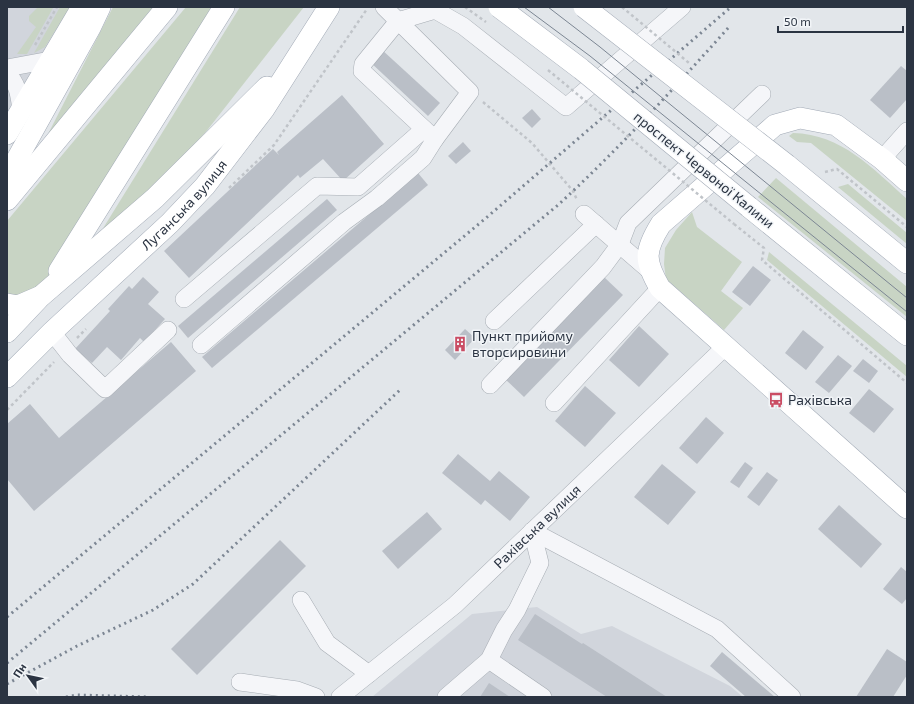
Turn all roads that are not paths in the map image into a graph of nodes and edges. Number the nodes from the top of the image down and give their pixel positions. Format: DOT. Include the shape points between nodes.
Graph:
graph roads {
  1 [pos="82,7"];
  2 [pos="100,7"];
  3 [pos="167,7"];
  4 [pos="224,7"];
  5 [pos="329,7"];
  6 [pos="384,7"];
  7 [pos="584,7"];
  8 [pos="682,7"];
  9 [pos="494,16"];
  10 [pos="398,21"];
  11 [pos="50,60"];
  12 [pos="293,61"];
  13 [pos="7,68"];
  14 [pos="7,73"];
  15 [pos="762,94"];
  16 [pos="21,110"];
  17 [pos="907,131"];
  18 [pos="7,134"];
  19 [pos="430,134"];
  20 [pos="882,160"];
  21 [pos="7,177"];
  22 [pos="907,181"];
  23 [pos="7,200"];
  24 [pos="620,244"];
  25 [pos="907,263"];
  26 [pos="650,271"];
  27 [pos="660,288"];
  28 [pos="40,297"];
  29 [pos="184,298"];
  30 [pos="7,304"];
  31 [pos="494,321"];
  32 [pos="168,330"];
  33 [pos="7,332"];
  34 [pos="52,332"];
  35 [pos="907,335"];
  36 [pos="201,345"];
  37 [pos="725,347"];
  38 [pos="7,377"];
  39 [pos="490,385"];
  40 [pos="554,402"];
  41 [pos="907,508"];
  42 [pos="532,531"];
  43 [pos="301,600"];
  44 [pos="489,660"];
  45 [pos="369,674"];
  46 [pos="240,682"];
  47 [pos="316,697"];
  48 [pos="340,697"];
  49 [pos="446,697"];
  50 [pos="543,697"];
  51 [pos="792,697"];
  1 -- 11 [label="main road"];
  2 -- 21 [label="main road"];
  3 -- 23 [label="main road"];
  4 -- 28 [label="main road" via="68,258"];
  5 -- 12 [label="main road, Луганська вулиця"];
  6 -- 10 [label="street"];
  7 -- 25 [label="main road, bridge" via="787,165"];
  8 -- 10 [label="street" via="566,107 463,26 435,10"];
  9 -- 35 [label="main road, проспект Червоної Калини, bridge" via="570,61"];
  10 -- 19 [label="street" via="363,64 362,71"];
  10 -- 19 [label="street" via="470,92"];
  11 -- 13 [label="street"];
  11 -- 16 [label="main road"];
  12 -- 28 [label="main road" via="154,198"];
  12 -- 34 [label="main road, Луганська вулиця" via="264,109 205,186 170,223"];
  14 -- 16 [label="street" via="15,81"];
  15 -- 24 [label="street" via="628,223"];
  16 -- 18 [label="main road"];
  17 -- 20 [label="street"];
  19 -- 29 [label="street" via="358,187 317,186"];
  19 -- 36 [label="street" via="423,158"];
  20 -- 22 [label="main road"];
  20 -- 26 [label="main road" via="836,125 800,118 775,125 661,224 648,250"];
  24 -- 26 [label="street"];
  24 -- 31 [label="street" via="590,219"];
  24 -- 39 [label="street" via="604,268"];
  26 -- 27 [label="main road"];
  27 -- 37 [label="main road"];
  27 -- 40 [label="street"];
  28 -- 30 [label="main road" via="18,306"];
  28 -- 33 [label="main road"];
  32 -- 34 [label="street" via="105,389 70,355"];
  34 -- 38 [label="main road, Луганська вулиця"];
  37 -- 41 [label="main road"];
  37 -- 42 [label="street, Рахівська вулиця"];
  42 -- 44 [label="street" via="540,563"];
  42 -- 45 [label="street, Рахівська вулиця" via="455,604"];
  42 -- 51 [label="street" via="717,629"];
  43 -- 45 [label="street" via="327,643"];
  44 -- 49 [label="street"];
  44 -- 50 [label="street"];
  45 -- 48 [label="street, Рахівська вулиця"];
  46 -- 47 [label="street" via="297,690"];
}
